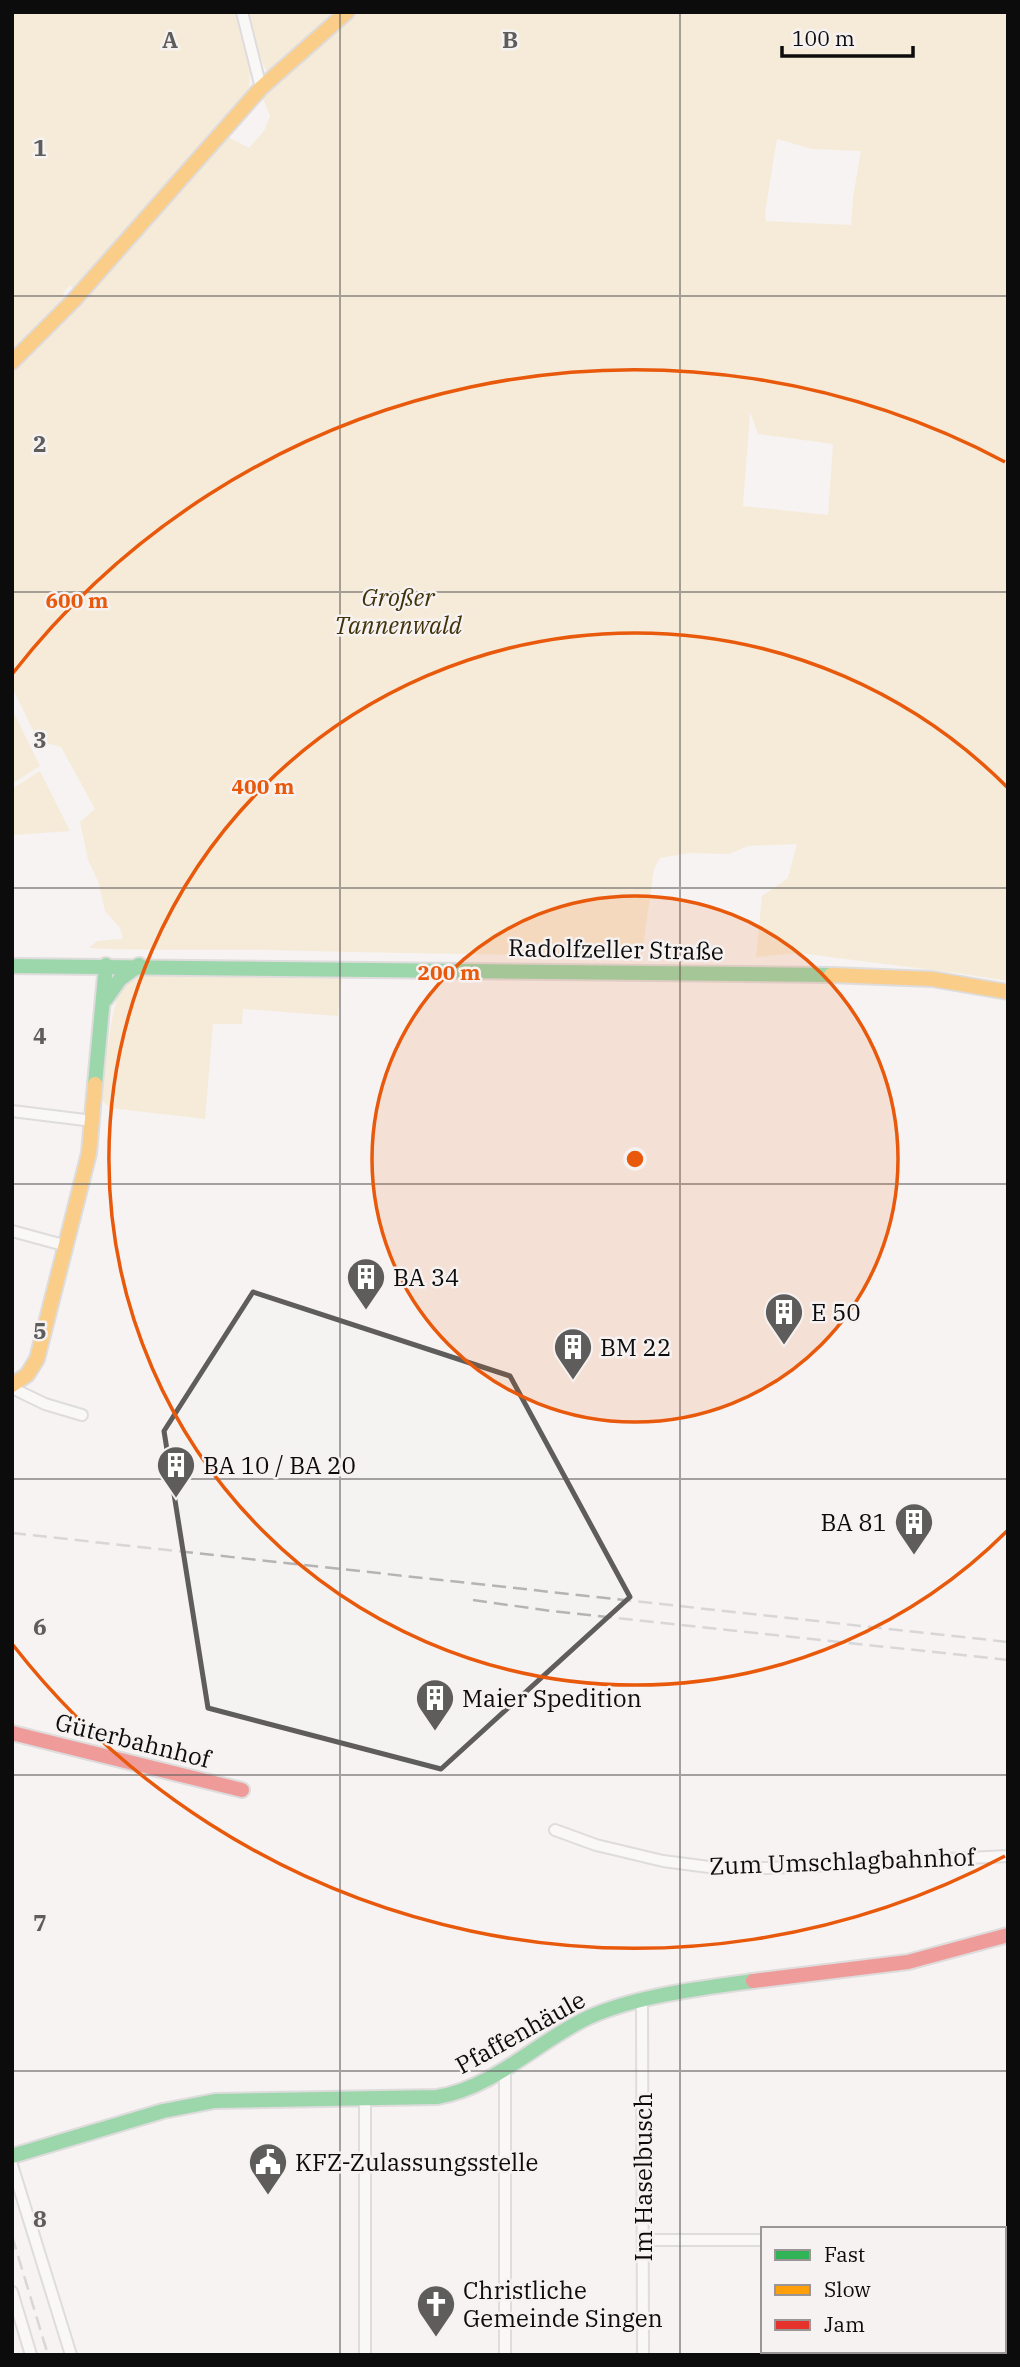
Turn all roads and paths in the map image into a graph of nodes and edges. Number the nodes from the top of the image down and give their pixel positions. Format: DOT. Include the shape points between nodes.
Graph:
graph roads {
  1 [pos="242,12"];
  2 [pos="347,12"];
  3 [pos="261,88"];
  4 [pos="12,362"];
  5 [pos="106,965"];
  6 [pos="139,965"];
  7 [pos="12,966"];
  8 [pos="1008,992"];
  9 [pos="104,1003"];
  10 [pos="12,1111"];
  11 [pos="93,1121"];
  12 [pos="12,1231"];
  13 [pos="68,1246"];
  14 [pos="12,1386"];
  15 [pos="82,1415"];
  16 [pos="12,1733"];
  17 [pos="242,1790"];
  18 [pos="555,1830"];
  19 [pos="1008,1856"];
  20 [pos="1008,1935"];
  21 [pos="642,2000"];
  22 [pos="505,2068"];
  23 [pos="365,2099"];
  24 [pos="12,2156"];
  25 [pos="12,2165"];
  26 [pos="644,2240"];
  27 [pos="761,2241"];
  28 [pos="12,2292"];
  29 [pos="31,2355"];
  30 [pos="71,2355"];
  31 [pos="365,2355"];
  32 [pos="505,2355"];
  33 [pos="643,2355"];
  1 -- 3 [label="street"];
  2 -- 3 [label="street"];
  3 -- 4 [label="street" via="74,300"];
  5 -- 6 [label="street, Radolfzeller Straße"];
  5 -- 7 [label="street, Radolfzeller Straße"];
  5 -- 9 [label="street"];
  6 -- 8 [label="street, Radolfzeller Straße" via="896,976"];
  6 -- 9 [label="street" via="116,981"];
  9 -- 11 [label="street"];
  10 -- 11 [label="street"];
  11 -- 13 [label="street"];
  12 -- 13 [label="street"];
  13 -- 14 [label="street" via="37,1359 27,1375"];
  14 -- 15 [label="street" via="45,1404"];
  16 -- 17 [label="street, Güterbahnhof"];
  18 -- 19 [label="street, Zum Umschlagbahnhof" via="663,1861 709,1867"];
  20 -- 21 [label="street, Pfaffenhäule" via="908,1962"];
  21 -- 22 [label="street, Pfaffenhäule" via="588,2018"];
  21 -- 26 [label="street, Im Haselbusch"];
  22 -- 23 [label="street, Pfaffenhäule" via="455,2094"];
  22 -- 32 [label="street"];
  23 -- 24 [label="street, Pfaffenhäule" via="215,2101 179,2106"];
  23 -- 31 [label="street"];
  25 -- 30 [label="street"];
  26 -- 27 [label="street"];
  26 -- 33 [label="street, Im Haselbusch"];
  28 -- 29 [label="street"];
}
